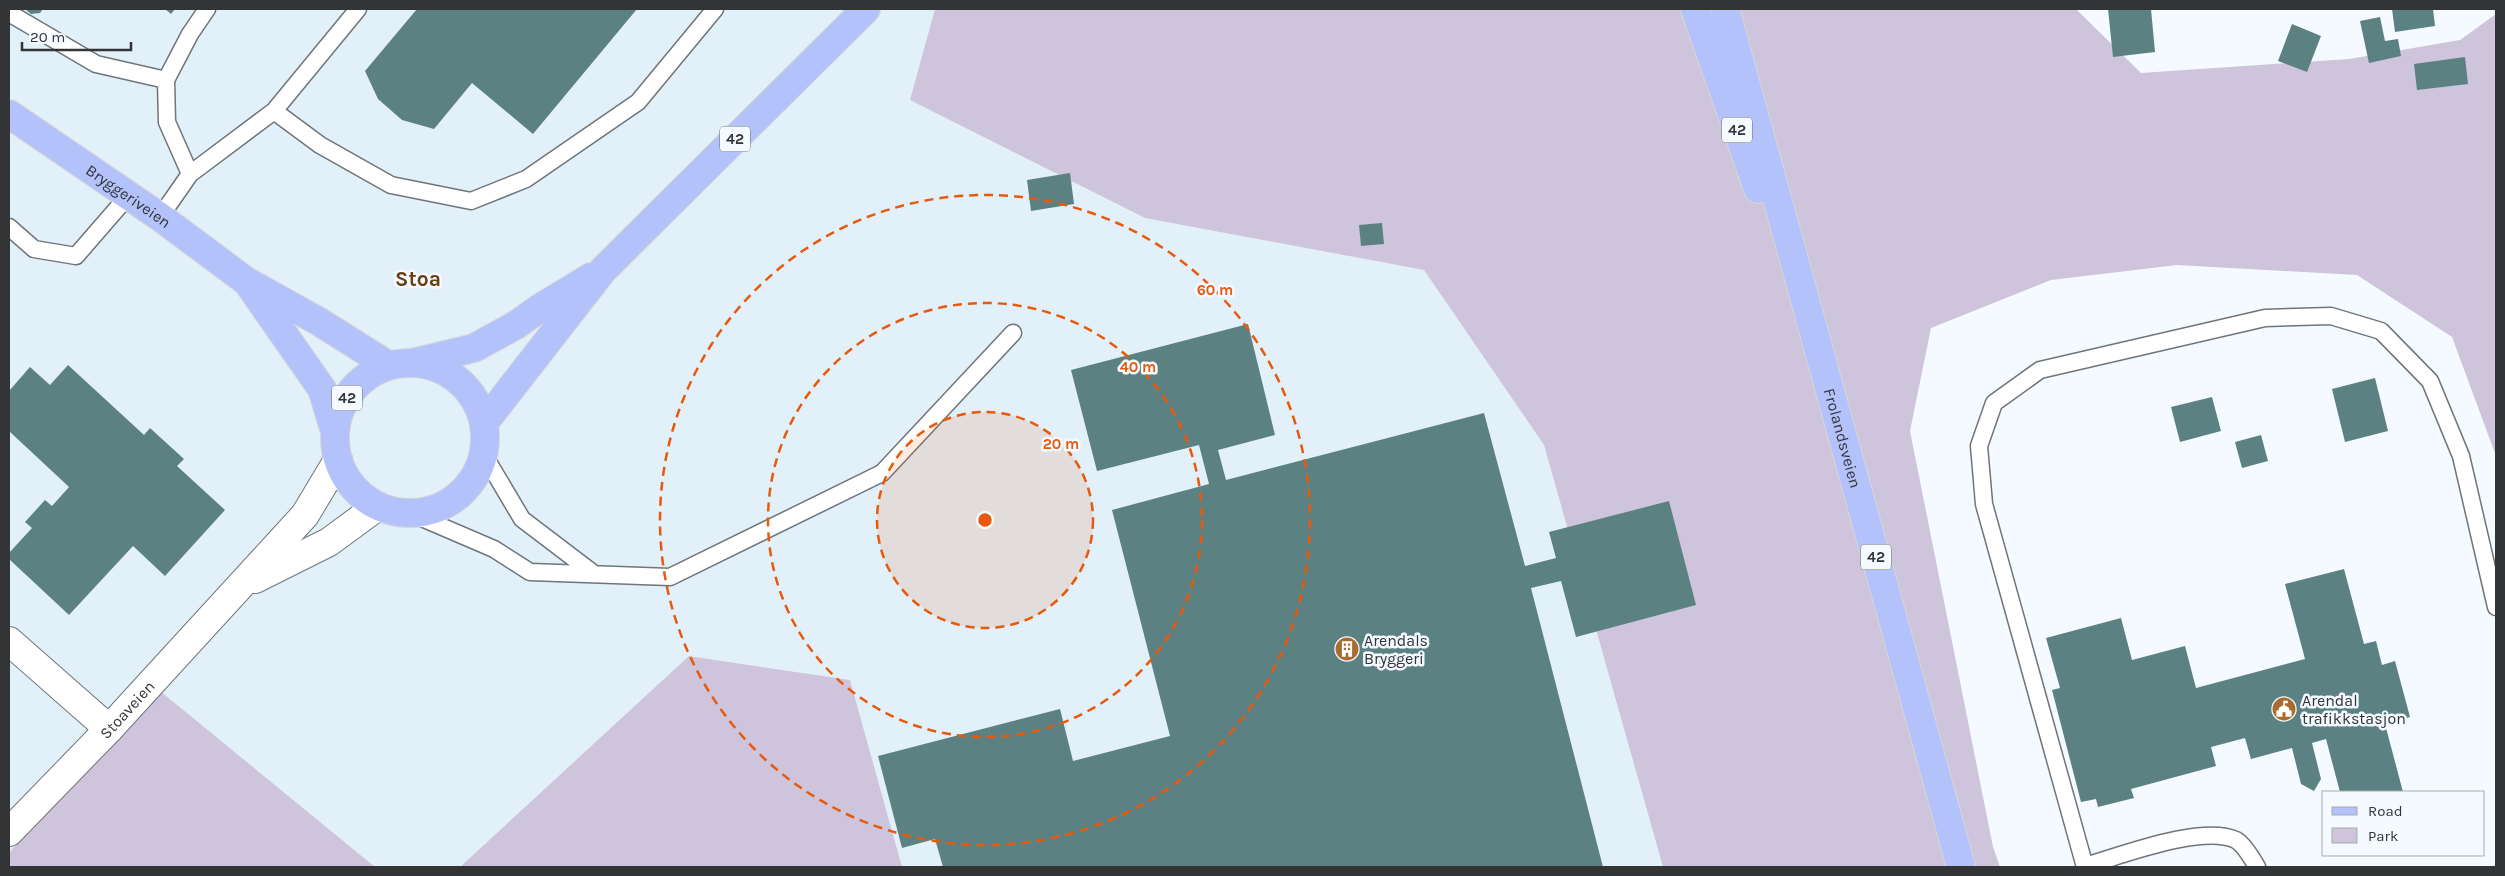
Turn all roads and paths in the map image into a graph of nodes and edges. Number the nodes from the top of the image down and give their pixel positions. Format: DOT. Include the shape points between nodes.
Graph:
graph roads {
  1 [pos="207,9"];
  2 [pos="358,9"];
  3 [pos="715,9"];
  4 [pos="866,9"];
  5 [pos="1695,9"];
  6 [pos="1725,9"];
  7 [pos="9,13"];
  8 [pos="166,80"];
  9 [pos="274,111"];
  10 [pos="9,114"];
  11 [pos="190,174"];
  12 [pos="128,196"];
  13 [pos="160,217"];
  14 [pos="9,227"];
  15 [pos="1791,246"];
  16 [pos="603,270"];
  17 [pos="246,281"];
  18 [pos="1013,333"];
  19 [pos="401,364"];
  20 [pos="484,424"];
  21 [pos="335,432"];
  22 [pos="484,455"];
  23 [pos="338,460"];
  24 [pos="378,506"];
  25 [pos="410,513"];
  26 [pos="593,573"];
  27 [pos="242,585"];
  28 [pos="2496,607"];
  29 [pos="9,641"];
  30 [pos="108,729"];
  31 [pos="9,832"];
  32 [pos="1961,867"];
  33 [pos="2085,867"];
  34 [pos="2257,867"];
  1 -- 8 [label="lane"];
  2 -- 9 [label="lane"];
  3 -- 9 [label="lane" via="638,102 526,179 471,201 391,185 320,145"];
  4 -- 16 [label="main road, 42"];
  5 -- 15 [label="main road, 42" via="1759,192"];
  6 -- 15 [label="main road, Frolandsveien / 42"];
  7 -- 8 [label="lane" via="96,64"];
  8 -- 11 [label="lane" via="167,122"];
  9 -- 11 [label="lane"];
  10 -- 12 [label="main road, Bryggeriveien / 42"];
  11 -- 13 [label="lane"];
  12 -- 13 [label="main road, Bryggeriveien / 42"];
  12 -- 14 [label="lane" via="76,256 34,249"];
  13 -- 17 [label="main road, Bryggeriveien / 42"];
  15 -- 32 [label="main road, Frolandsveien / 42"];
  16 -- 19 [label="main road, 42" via="474,348"];
  16 -- 20 [label="main road, 42"];
  17 -- 19 [label="main road, Bryggeriveien / 42"];
  17 -- 21 [label="main road, Bryggeriveien / 42" via="322,389"];
  18 -- 26 [label="lane" via="882,473 670,577"];
  19 -- 20 [label="main road, 42" via="438,368 460,381 476,400"];
  19 -- 21 [label="main road, 42" via="368,375 351,390 340,410"];
  20 -- 22 [label="main road, 42"];
  21 -- 23 [label="main road, 42"];
  22 -- 25 [label="main road, 42" via="474,478 457,496 435,509"];
  22 -- 26 [label="lane" via="522,519"];
  23 -- 24 [label="main road, 42" via="360,495"];
  23 -- 27 [label="street, Stoaveien" via="305,514"];
  24 -- 25 [label="main road, 42"];
  24 -- 27 [label="street, Stoaveien" via="329,542"];
  25 -- 26 [label="lane" via="494,549 530,572"];
  27 -- 30 [label="street, Stoaveien"];
  28 -- 33 [label="lane" via="2461,456 2434,390 2430,381 2381,331 2331,316 2265,318 2040,370 1994,403 1979,446 1981,475 1984,504"];
  29 -- 30 [label="street"];
  30 -- 31 [label="street, Stoaveien"];
  33 -- 34 [label="lane" via="2185,837 2217,836 2237,840"];
}
